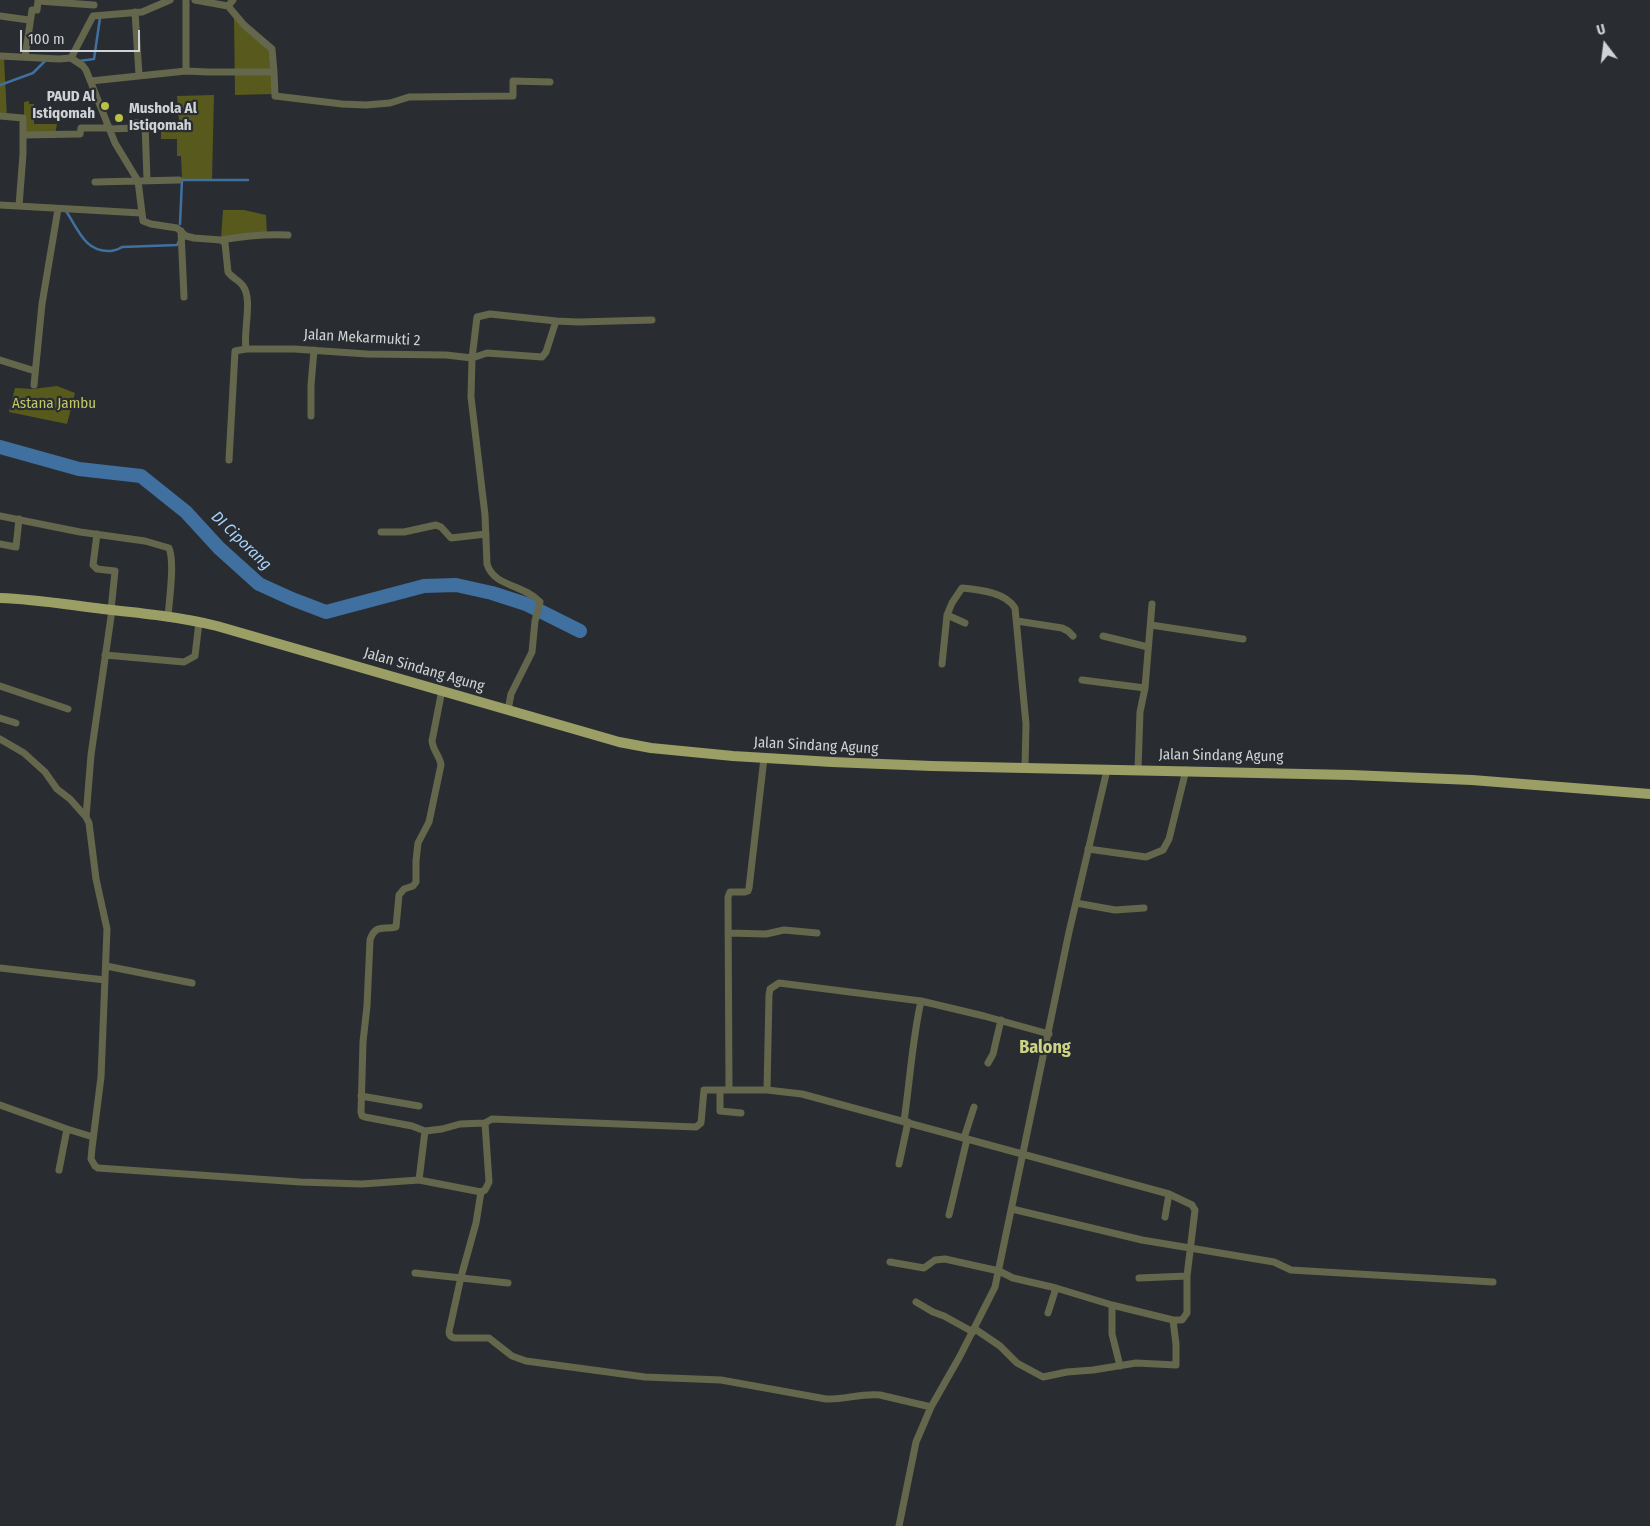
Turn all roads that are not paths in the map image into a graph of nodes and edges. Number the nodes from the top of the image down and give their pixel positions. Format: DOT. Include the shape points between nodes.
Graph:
graph roads {
  1 [pos="170,0"];
  2 [pos="186,0"];
  3 [pos="195,0"];
  4 [pos="233,0"];
  5 [pos="46,1"];
  6 [pos="94,3"];
  7 [pos="228,6"];
  8 [pos="135,12"];
  9 [pos="0,16"];
  10 [pos="93,16"];
  11 [pos="30,20"];
  12 [pos="0,56"];
  13 [pos="25,57"];
  14 [pos="71,58"];
  15 [pos="186,71"];
  16 [pos="274,72"];
  17 [pos="139,75"];
  18 [pos="91,81"];
  19 [pos="550,82"];
  20 [pos="0,116"];
  21 [pos="108,129"];
  22 [pos="23,135"];
  23 [pos="147,180"];
  24 [pos="179,180"];
  25 [pos="138,181"];
  26 [pos="95,182"];
  27 [pos="0,205"];
  28 [pos="19,206"];
  29 [pos="58,209"];
  30 [pos="141,213"];
  31 [pos="181,230"];
  32 [pos="288,235"];
  33 [pos="221,240"];
  34 [pos="184,297"];
  35 [pos="652,320"];
  36 [pos="556,321"];
  37 [pos="246,349"];
  38 [pos="314,350"];
  39 [pos="472,358"];
  40 [pos="0,360"];
  41 [pos="35,371"];
  42 [pos="34,386"];
  43 [pos="312,416"];
  44 [pos="229,460"];
  45 [pos="0,516"];
  46 [pos="19,520"];
  47 [pos="380,532"];
  48 [pos="97,534"];
  49 [pos="486,534"];
  50 [pos="0,544"];
  51 [pos="0,598"];
  52 [pos="1152,604"];
  53 [pos="112,610"];
  54 [pos="947,615"];
  55 [pos="168,618"];
  56 [pos="1017,621"];
  57 [pos="200,622"];
  58 [pos="965,623"];
  59 [pos="1151,625"];
  60 [pos="1073,636"];
  61 [pos="1103,636"];
  62 [pos="1243,639"];
  63 [pos="1148,648"];
  64 [pos="106,655"];
  65 [pos="942,664"];
  66 [pos="1082,680"];
  67 [pos="0,686"];
  68 [pos="1145,688"];
  69 [pos="442,690"];
  70 [pos="68,709"];
  71 [pos="508,710"];
  72 [pos="0,718"];
  73 [pos="16,723"];
  74 [pos="0,739"];
  75 [pos="764,758"];
  76 [pos="1025,767"];
  77 [pos="1138,769"];
  78 [pos="1107,770"];
  79 [pos="1186,770"];
  80 [pos="1650,794"];
  81 [pos="86,817"];
  82 [pos="1088,849"];
  83 [pos="1076,903"];
  84 [pos="1144,908"];
  85 [pos="728,933"];
  86 [pos="817,933"];
  87 [pos="106,966"];
  88 [pos="0,968"];
  89 [pos="105,980"];
  90 [pos="192,984"];
  91 [pos="921,1002"];
  92 [pos="1001,1020"];
  93 [pos="1049,1034"];
  94 [pos="988,1063"];
  95 [pos="720,1090"];
  96 [pos="729,1090"];
  97 [pos="767,1090"];
  98 [pos="361,1096"];
  99 [pos="0,1105"];
  100 [pos="419,1106"];
  101 [pos="974,1107"];
  102 [pos="740,1113"];
  103 [pos="906,1121"];
  104 [pos="485,1123"];
  105 [pos="67,1130"];
  106 [pos="425,1131"];
  107 [pos="94,1137"];
  108 [pos="965,1139"];
  109 [pos="1023,1156"];
  110 [pos="899,1164"];
  111 [pos="58,1170"];
  112 [pos="419,1180"];
  113 [pos="481,1192"];
  114 [pos="1169,1194"];
  115 [pos="1012,1209"];
  116 [pos="948,1215"];
  117 [pos="1165,1217"];
  118 [pos="1191,1249"];
  119 [pos="890,1262"];
  120 [pos="999,1272"];
  121 [pos="415,1273"];
  122 [pos="1187,1276"];
  123 [pos="460,1277"];
  124 [pos="1139,1278"];
  125 [pos="1492,1282"];
  126 [pos="508,1284"];
  127 [pos="1056,1288"];
  128 [pos="916,1302"];
  129 [pos="1112,1305"];
  130 [pos="1048,1313"];
  131 [pos="1173,1320"];
  132 [pos="974,1330"];
  133 [pos="1120,1366"];
  134 [pos="931,1408"];
  135 [pos="899,1526"];
  1 -- 8 [label="street"];
  2 -- 15 [label="street"];
  3 -- 7 [label="street"];
  4 -- 7 [label="street"];
  5 -- 6 [label="street"];
  5 -- 11 [label="street" via="38,1 37,10 32,10"];
  6 -- 10 [label="street"];
  7 -- 16 [label="street" via="272,50"];
  8 -- 10 [label="street"];
  8 -- 17 [label="street"];
  9 -- 11 [label="street"];
  10 -- 14 [label="street"];
  11 -- 13 [label="street"];
  12 -- 13 [label="street"];
  13 -- 14 [label="street"];
  14 -- 18 [label="street" via="83,66"];
  15 -- 16 [label="street"];
  15 -- 17 [label="street"];
  16 -- 19 [label="street" via="275,96 358,105 390,103 409,97 513,96 513,81"];
  17 -- 18 [label="street"];
  18 -- 21 [label="street"];
  20 -- 22 [label="street" via="23,118"];
  21 -- 22 [label="street" via="81,128 80,134"];
  21 -- 23 [label="street" via="135,128 134,123 145,122"];
  21 -- 25 [label="street"];
  22 -- 28 [label="street"];
  23 -- 24 [label="street"];
  23 -- 25 [label="street"];
  25 -- 26 [label="street"];
  25 -- 30 [label="street"];
  27 -- 28 [label="street"];
  28 -- 29 [label="street"];
  29 -- 30 [label="street"];
  29 -- 41 [label="street"];
  30 -- 31 [label="street" via="146,223"];
  31 -- 33 [label="street" via="194,238"];
  31 -- 34 [label="street"];
  32 -- 33 [label="street"];
  33 -- 37 [label="street" via="226,246 228,272 246,292"];
  35 -- 36 [label="street"];
  36 -- 39 [label="street, Jalan Mekarmukti 2" via="542,357 487,353"];
  36 -- 39 [label="street" via="490,314 477,317"];
  37 -- 38 [label="street, Jalan Mekarmukti 2"];
  37 -- 44 [label="street" via="236,351"];
  38 -- 39 [label="street, Jalan Mekarmukti 2"];
  38 -- 43 [label="street"];
  39 -- 49 [label="street" via="471,397"];
  40 -- 41 [label="street"];
  41 -- 42 [label="street"];
  45 -- 46 [label="street"];
  46 -- 48 [label="street"];
  46 -- 50 [label="street" via="16,547"];
  47 -- 49 [label="street" via="404,532 436,525 451,538"];
  48 -- 53 [label="street" via="93,565 97,569 114,571"];
  48 -- 55 [label="street" via="169,548"];
  49 -- 71 [label="street" via="486,564 491,575 530,593 540,602 532,652 511,694"];
  51 -- 53 [label="main road, Jalan Sindang Agung"];
  52 -- 59 [label="street"];
  53 -- 55 [label="main road, Jalan Sindang Agung"];
  53 -- 64 [label="street"];
  54 -- 56 [label="street" via="962,588 982,590 1007,599 1015,608"];
  54 -- 58 [label="street"];
  54 -- 65 [label="street"];
  55 -- 57 [label="main road, Jalan Sindang Agung"];
  56 -- 60 [label="street" via="1062,628"];
  56 -- 76 [label="street" via="1026,724"];
  57 -- 64 [label="street" via="195,656 188,661"];
  57 -- 69 [label="main road, Jalan Sindang Agung"];
  59 -- 62 [label="street"];
  59 -- 63 [label="street"];
  61 -- 63 [label="street"];
  63 -- 68 [label="street"];
  64 -- 81 [label="street" via="91,754"];
  66 -- 68 [label="street"];
  67 -- 70 [label="street"];
  68 -- 77 [label="street" via="1140,712"];
  69 -- 71 [label="main road, Jalan Sindang Agung"];
  69 -- 98 [label="street" via="432,741 441,765 429,822 418,843 416,882 399,895 396,927 376,929 370,940"];
  71 -- 75 [label="main road, Jalan Sindang Agung" via="635,745"];
  72 -- 73 [label="street"];
  74 -- 81 [label="street" via="31,759 49,776 56,789"];
  75 -- 76 [label="main road, Jalan Sindang Agung"];
  75 -- 85 [label="street" via="749,888 747,892 733,891 729,894"];
  76 -- 78 [label="main road, Jalan Sindang Agung"];
  77 -- 78 [label="main road, Jalan Sindang Agung"];
  77 -- 79 [label="main road, Jalan Sindang Agung"];
  78 -- 82 [label="street"];
  79 -- 80 [label="main road, Jalan Sindang Agung" via="1472,780"];
  79 -- 82 [label="street" via="1169,839 1163,850 1146,857"];
  81 -- 87 [label="street" via="107,929"];
  82 -- 83 [label="street"];
  83 -- 84 [label="street" via="1115,910"];
  83 -- 93 [label="street"];
  85 -- 86 [label="street" via="766,934 784,930"];
  85 -- 96 [label="street"];
  87 -- 89 [label="street"];
  87 -- 90 [label="street"];
  88 -- 89 [label="street"];
  89 -- 107 [label="street"];
  91 -- 92 [label="street"];
  91 -- 97 [label="street" via="785,982 774,985 769,995"];
  91 -- 103 [label="street" via="915,1027"];
  92 -- 93 [label="street"];
  92 -- 94 [label="street"];
  93 -- 109 [label="street"];
  95 -- 96 [label="street"];
  95 -- 102 [label="street" via="720,1111"];
  95 -- 104 [label="street" via="703,1091 701,1123 696,1127 492,1119"];
  96 -- 97 [label="street"];
  97 -- 103 [label="street" via="802,1094"];
  98 -- 100 [label="street"];
  98 -- 106 [label="street" via="362,1116"];
  99 -- 105 [label="street"];
  101 -- 108 [label="street"];
  103 -- 108 [label="street"];
  103 -- 110 [label="street"];
  104 -- 106 [label="street"];
  104 -- 113 [label="street" via="489,1182"];
  105 -- 107 [label="street"];
  105 -- 111 [label="street"];
  106 -- 112 [label="street"];
  107 -- 112 [label="street" via="91,1159 98,1168 308,1182 362,1184"];
  108 -- 109 [label="street"];
  108 -- 116 [label="street"];
  109 -- 114 [label="street"];
  109 -- 115 [label="street"];
  112 -- 113 [label="street"];
  113 -- 123 [label="street" via="476,1223"];
  114 -- 117 [label="street"];
  114 -- 118 [label="street" via="1195,1207"];
  115 -- 118 [label="street"];
  115 -- 120 [label="street"];
  118 -- 122 [label="street"];
  118 -- 125 [label="street" via="1274,1262 1296,1271"];
  119 -- 120 [label="street" via="924,1268 939,1259"];
  120 -- 127 [label="street"];
  120 -- 132 [label="street" via="991,1298"];
  121 -- 123 [label="street"];
  122 -- 124 [label="street"];
  122 -- 131 [label="street" via="1187,1313 1184,1319"];
  123 -- 126 [label="street"];
  123 -- 134 [label="street" via="450,1336 489,1338 518,1359 645,1376 721,1380 826,1399 872,1394"];
  127 -- 129 [label="street"];
  127 -- 130 [label="street"];
  128 -- 132 [label="street"];
  129 -- 131 [label="street"];
  129 -- 133 [label="street" via="1112,1334"];
  131 -- 133 [label="street" via="1176,1366 1142,1363"];
  132 -- 133 [label="street" via="1000,1346 1018,1363 1043,1377"];
  132 -- 134 [label="street"];
  134 -- 135 [label="street" via="916,1442"];
}
